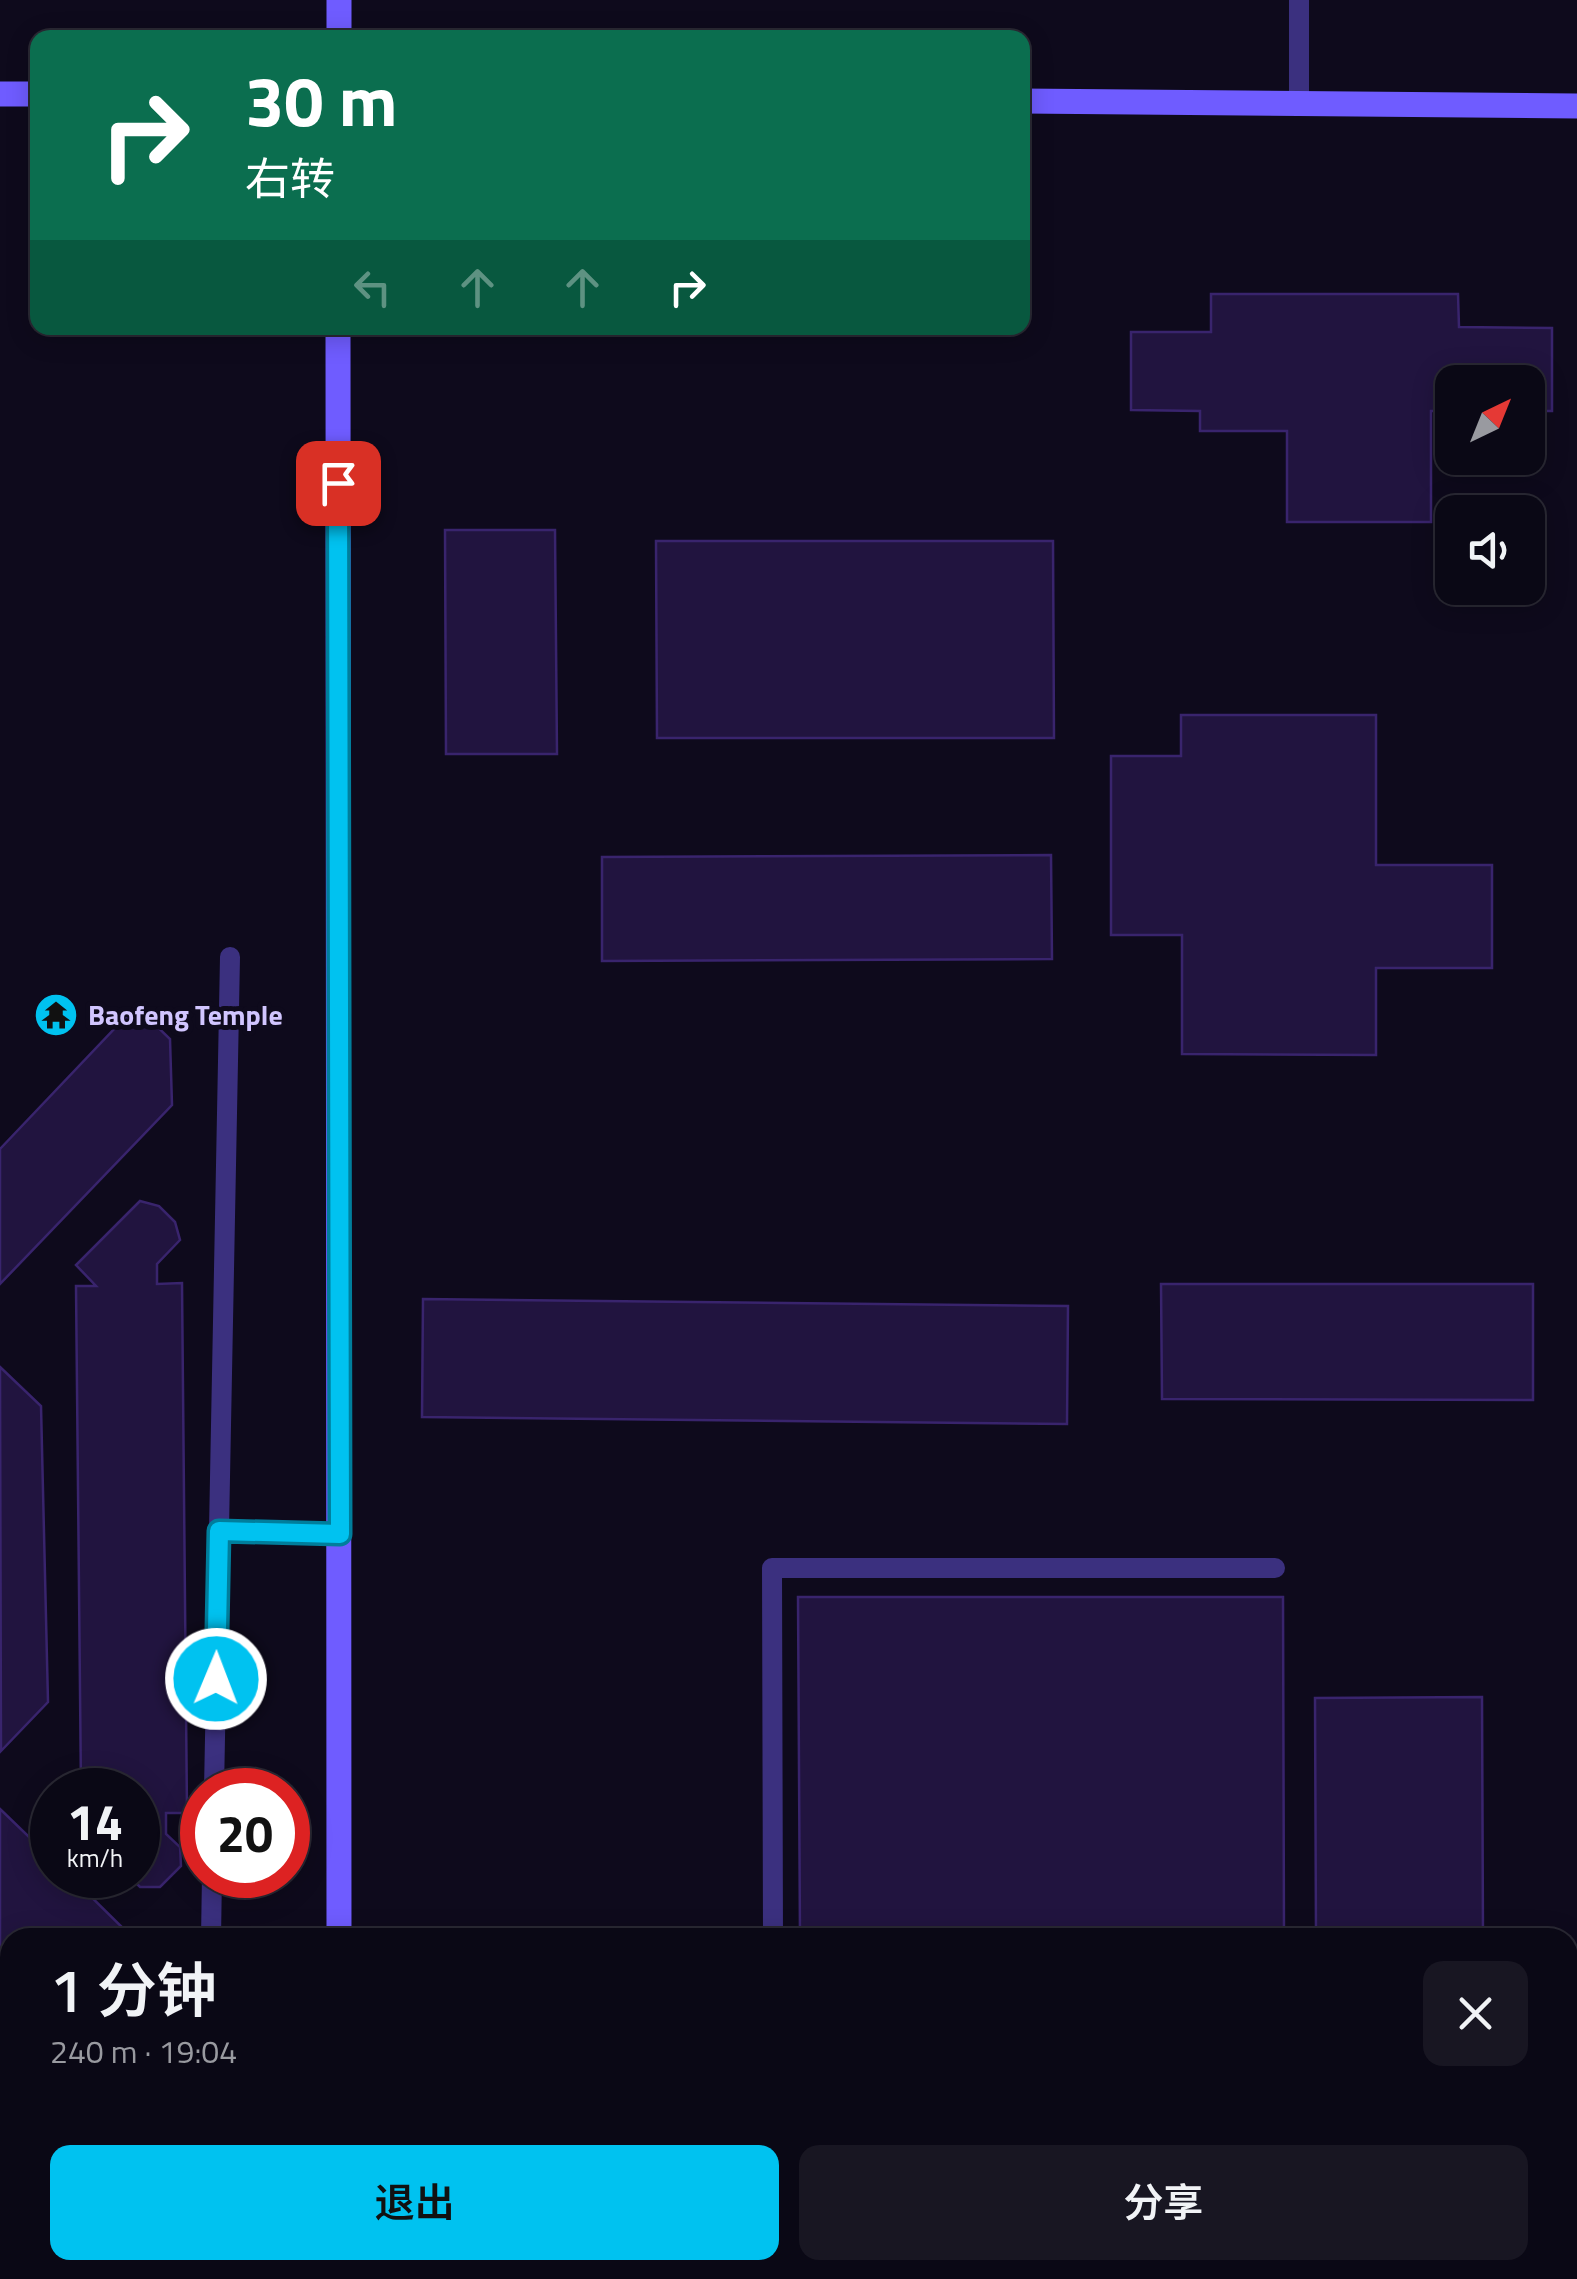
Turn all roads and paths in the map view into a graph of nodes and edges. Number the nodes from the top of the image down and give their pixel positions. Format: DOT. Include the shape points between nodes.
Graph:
graph roads {
  1 [pos="339,0"];
  2 [pos="1299,0"];
  3 [pos="338,30"];
  4 [pos="0,94"];
  5 [pos="30,94"];
  6 [pos="1030,102"];
  7 [pos="1299,104"];
  8 [pos="1577,106"];
  9 [pos="338,335"];
  10 [pos="230,957"];
  11 [pos="219,1531"];
  12 [pos="340,1534"];
  13 [pos="1275,1568"];
  14 [pos="214,1768"];
  15 [pos="212,1898"];
  16 [pos="211,1928"];
  17 [pos="339,1928"];
  18 [pos="773,1928"];
  1 -- 3 [label="street"];
  2 -- 7 [label="lane"];
  4 -- 5 [label="street"];
  6 -- 7 [label="street"];
  7 -- 8 [label="street"];
  9 -- 12 [label="street"];
  10 -- 11 [label="lane"];
  11 -- 12 [label="lane"];
  11 -- 14 [label="lane"];
  12 -- 17 [label="street"];
  13 -- 18 [label="lane" via="772,1568"];
  15 -- 16 [label="lane"];
}
